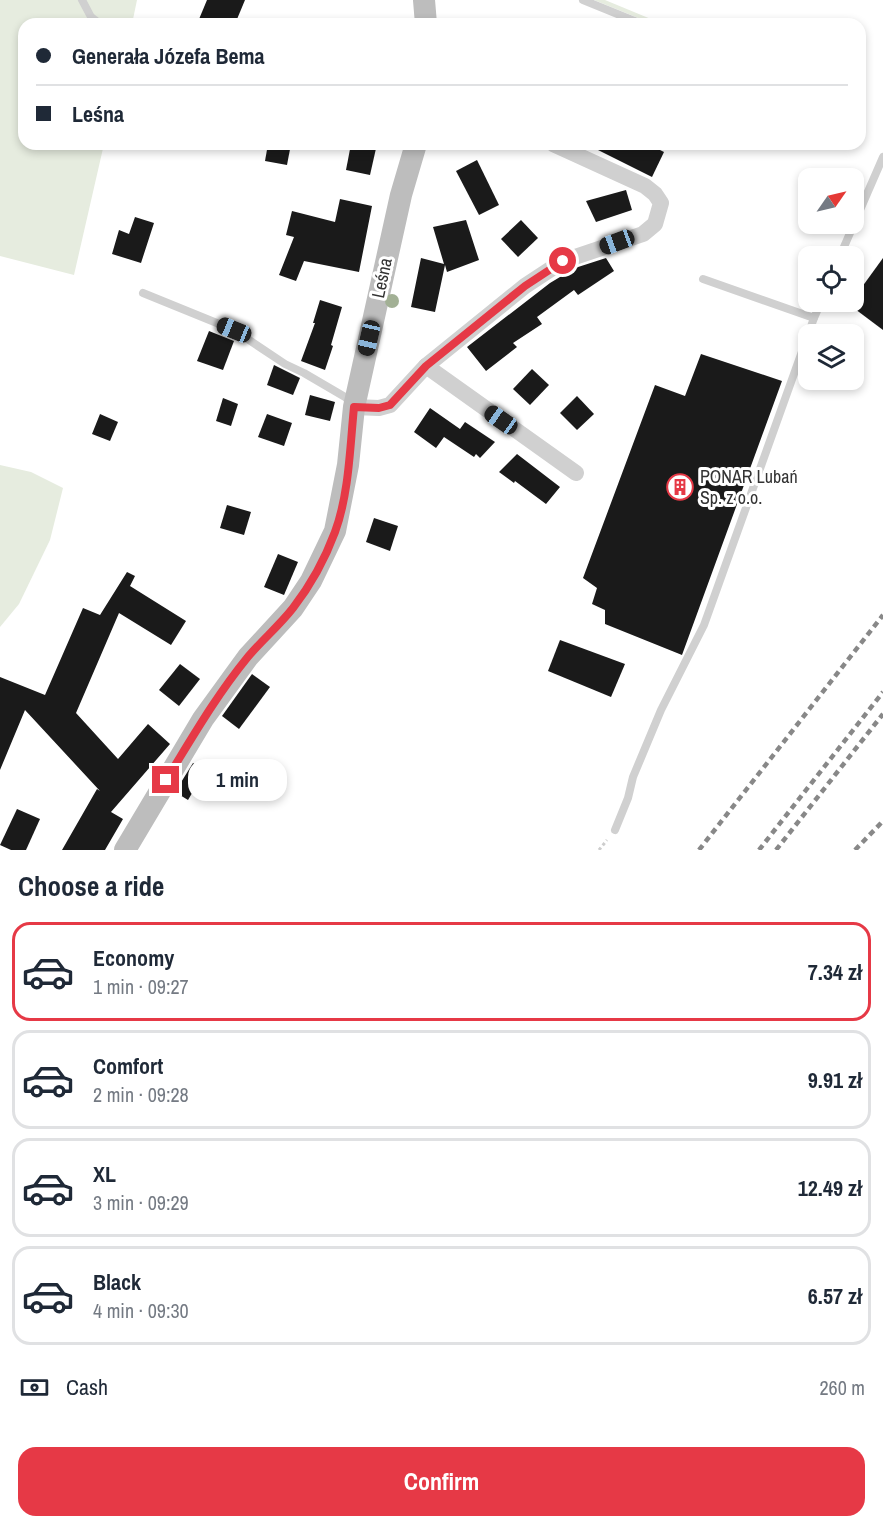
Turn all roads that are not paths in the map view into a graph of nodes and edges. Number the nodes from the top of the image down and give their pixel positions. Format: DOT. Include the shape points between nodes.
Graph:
graph roads {
  1 [pos="82,0"];
  2 [pos="424,0"];
  3 [pos="583,0"];
  4 [pos="92,18"];
  5 [pos="426,18"];
  6 [pos="627,18"];
  7 [pos="414,150"];
  8 [pos="567,150"];
  9 [pos="883,157"];
  10 [pos="844,246"];
  11 [pos="703,279"];
  12 [pos="142,293"];
  13 [pos="817,312"];
  14 [pos="814,318"];
  15 [pos="426,366"];
  16 [pos="354,407"];
  17 [pos="576,473"];
  18 [pos="615,830"];
  19 [pos="125,850"];
  1 -- 4 [label="lane"];
  2 -- 5 [label="main road"];
  3 -- 6 [label="lane"];
  7 -- 16 [label="main road, Leśna"];
  8 -- 15 [label="street" via="655,194 661,203 655,224 644,234 563,261 525,286"];
  9 -- 10 [label="lane"];
  11 -- 14 [label="lane"];
  12 -- 16 [label="lane" via="234,330 276,359 345,397"];
  13 -- 14 [label="lane"];
  14 -- 18 [label="lane" via="704,625 661,710"];
  15 -- 16 [label="street" via="390,405"];
  15 -- 17 [label="street"];
  16 -- 19 [label="main road, Leśna" via="335,531 311,581 203,719"];
}
